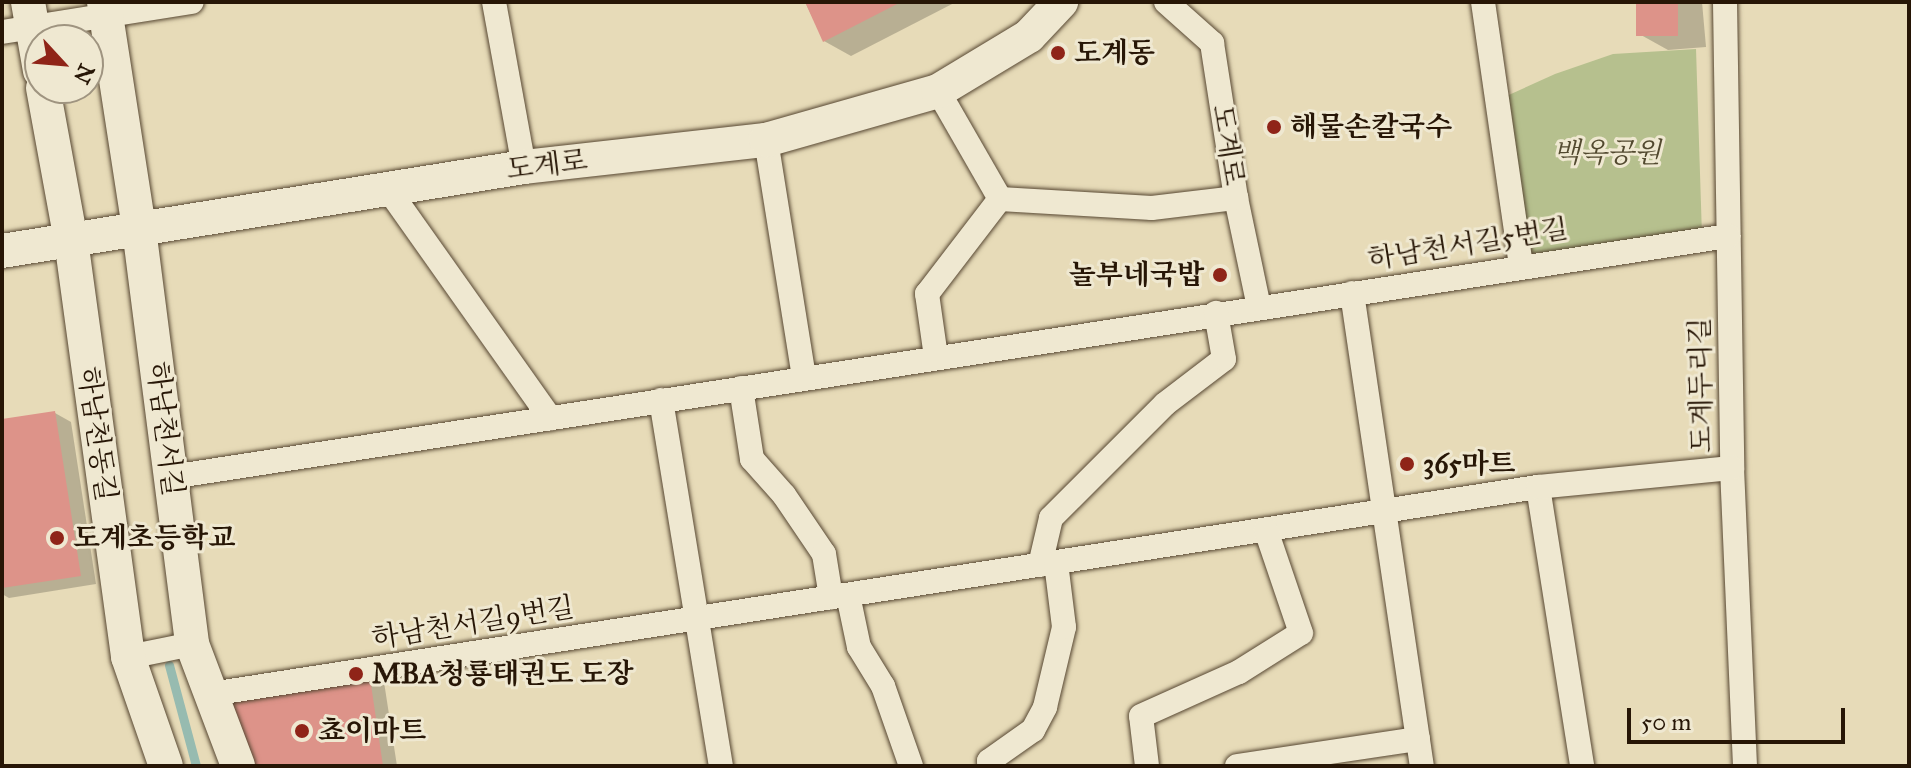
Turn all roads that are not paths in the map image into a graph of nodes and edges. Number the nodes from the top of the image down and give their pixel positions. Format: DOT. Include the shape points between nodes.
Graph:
graph roads {
  1 [pos="192,2"];
  2 [pos="494,2"];
  3 [pos="1061,2"];
  4 [pos="1166,2"];
  5 [pos="1483,2"];
  6 [pos="1725,2"];
  7 [pos="105,9"];
  8 [pos="21,20"];
  9 [pos="938,91"];
  10 [pos="46,104"];
  11 [pos="766,140"];
  12 [pos="524,167"];
  13 [pos="388,189"];
  14 [pos="1236,198"];
  15 [pos="1000,199"];
  16 [pos="139,229"];
  17 [pos="1728,236"];
  18 [pos="71,240"];
  19 [pos="2,251"];
  20 [pos="1521,266"];
  21 [pos="1352,293"];
  22 [pos="1259,307"];
  23 [pos="1216,313"];
  24 [pos="936,357"];
  25 [pos="804,378"];
  26 [pos="741,388"];
  27 [pos="661,400"];
  28 [pos="550,418"];
  29 [pos="1732,468"];
  30 [pos="171,477"];
  31 [pos="1538,487"];
  32 [pos="1383,512"];
  33 [pos="1266,530"];
  34 [pos="1048,564"];
  35 [pos="839,596"];
  36 [pos="697,618"];
  37 [pos="192,644"];
  38 [pos="128,657"];
  39 [pos="211,694"];
  40 [pos="1418,739"];
  41 [pos="166,766"];
  42 [pos="238,766"];
  43 [pos="721,766"];
  44 [pos="911,766"];
  45 [pos="990,766"];
  46 [pos="1147,766"];
  47 [pos="1237,766"];
  48 [pos="1422,766"];
  49 [pos="1582,766"];
  50 [pos="1745,766"];
  1 -- 7 [label="street"];
  2 -- 12 [label="street"];
  3 -- 9 [label="street, 도계로" via="1029,36"];
  4 -- 14 [label="street, 도계로" via="1212,43"];
  5 -- 20 [label="street"];
  6 -- 17 [label="street, 도계두리길"];
  7 -- 8 [label="street"];
  7 -- 16 [label="street, 하남천서길"];
  9 -- 11 [label="street, 도계로"];
  9 -- 15 [label="street"];
  10 -- 18 [label="street, 하남천동길"];
  11 -- 12 [label="street, 도계로"];
  11 -- 25 [label="street"];
  12 -- 13 [label="street, 도계로"];
  13 -- 16 [label="street, 도계로"];
  13 -- 28 [label="street"];
  14 -- 15 [label="street" via="1152,208"];
  14 -- 22 [label="street, 도계로"];
  15 -- 24 [label="street" via="927,294"];
  16 -- 18 [label="street, 도계로"];
  16 -- 30 [label="street, 하남천서길"];
  17 -- 20 [label="street, 하남천서길5번길"];
  17 -- 29 [label="street, 도계두리길"];
  18 -- 19 [label="street, 도계로"];
  18 -- 38 [label="street, 하남천동길"];
  20 -- 21 [label="street, 하남천서길5번길"];
  21 -- 22 [label="street, 하남천서길5번길"];
  21 -- 32 [label="street"];
  22 -- 23 [label="street, 하남천서길5번길"];
  23 -- 24 [label="street, 하남천서길5번길"];
  23 -- 34 [label="street" via="1224,359 1165,404 1051,518"];
  24 -- 25 [label="street, 하남천서길5번길"];
  25 -- 26 [label="street, 하남천서길5번길"];
  26 -- 27 [label="street, 하남천서길5번길"];
  26 -- 35 [label="street" via="752,459 824,554"];
  27 -- 28 [label="street, 하남천서길5번길"];
  27 -- 36 [label="street"];
  28 -- 30 [label="street, 하남천서길5번길"];
  29 -- 31 [label="street, 하남천서길9번길"];
  29 -- 50 [label="street, 도계두리길"];
  30 -- 37 [label="street, 하남천서길"];
  31 -- 32 [label="street, 하남천서길9번길"];
  31 -- 49 [label="street"];
  32 -- 33 [label="street, 하남천서길9번길"];
  32 -- 40 [label="street"];
  33 -- 34 [label="street, 하남천서길9번길"];
  33 -- 46 [label="street" via="1301,633 1239,672 1141,716"];
  34 -- 35 [label="street, 하남천서길9번길"];
  34 -- 45 [label="street" via="1064,627 1045,707 1033,730 989,761"];
  35 -- 36 [label="street, 하남천서길9번길"];
  35 -- 44 [label="street" via="859,647 883,686"];
  36 -- 39 [label="street, 하남천서길9번길"];
  36 -- 43 [label="street"];
  37 -- 38 [label="street"];
  37 -- 39 [label="street, 하남천서길"];
  38 -- 41 [label="street, 하남천동길"];
  39 -- 42 [label="street, 하남천서길"];
  40 -- 47 [label="street"];
  40 -- 48 [label="street"];
}
